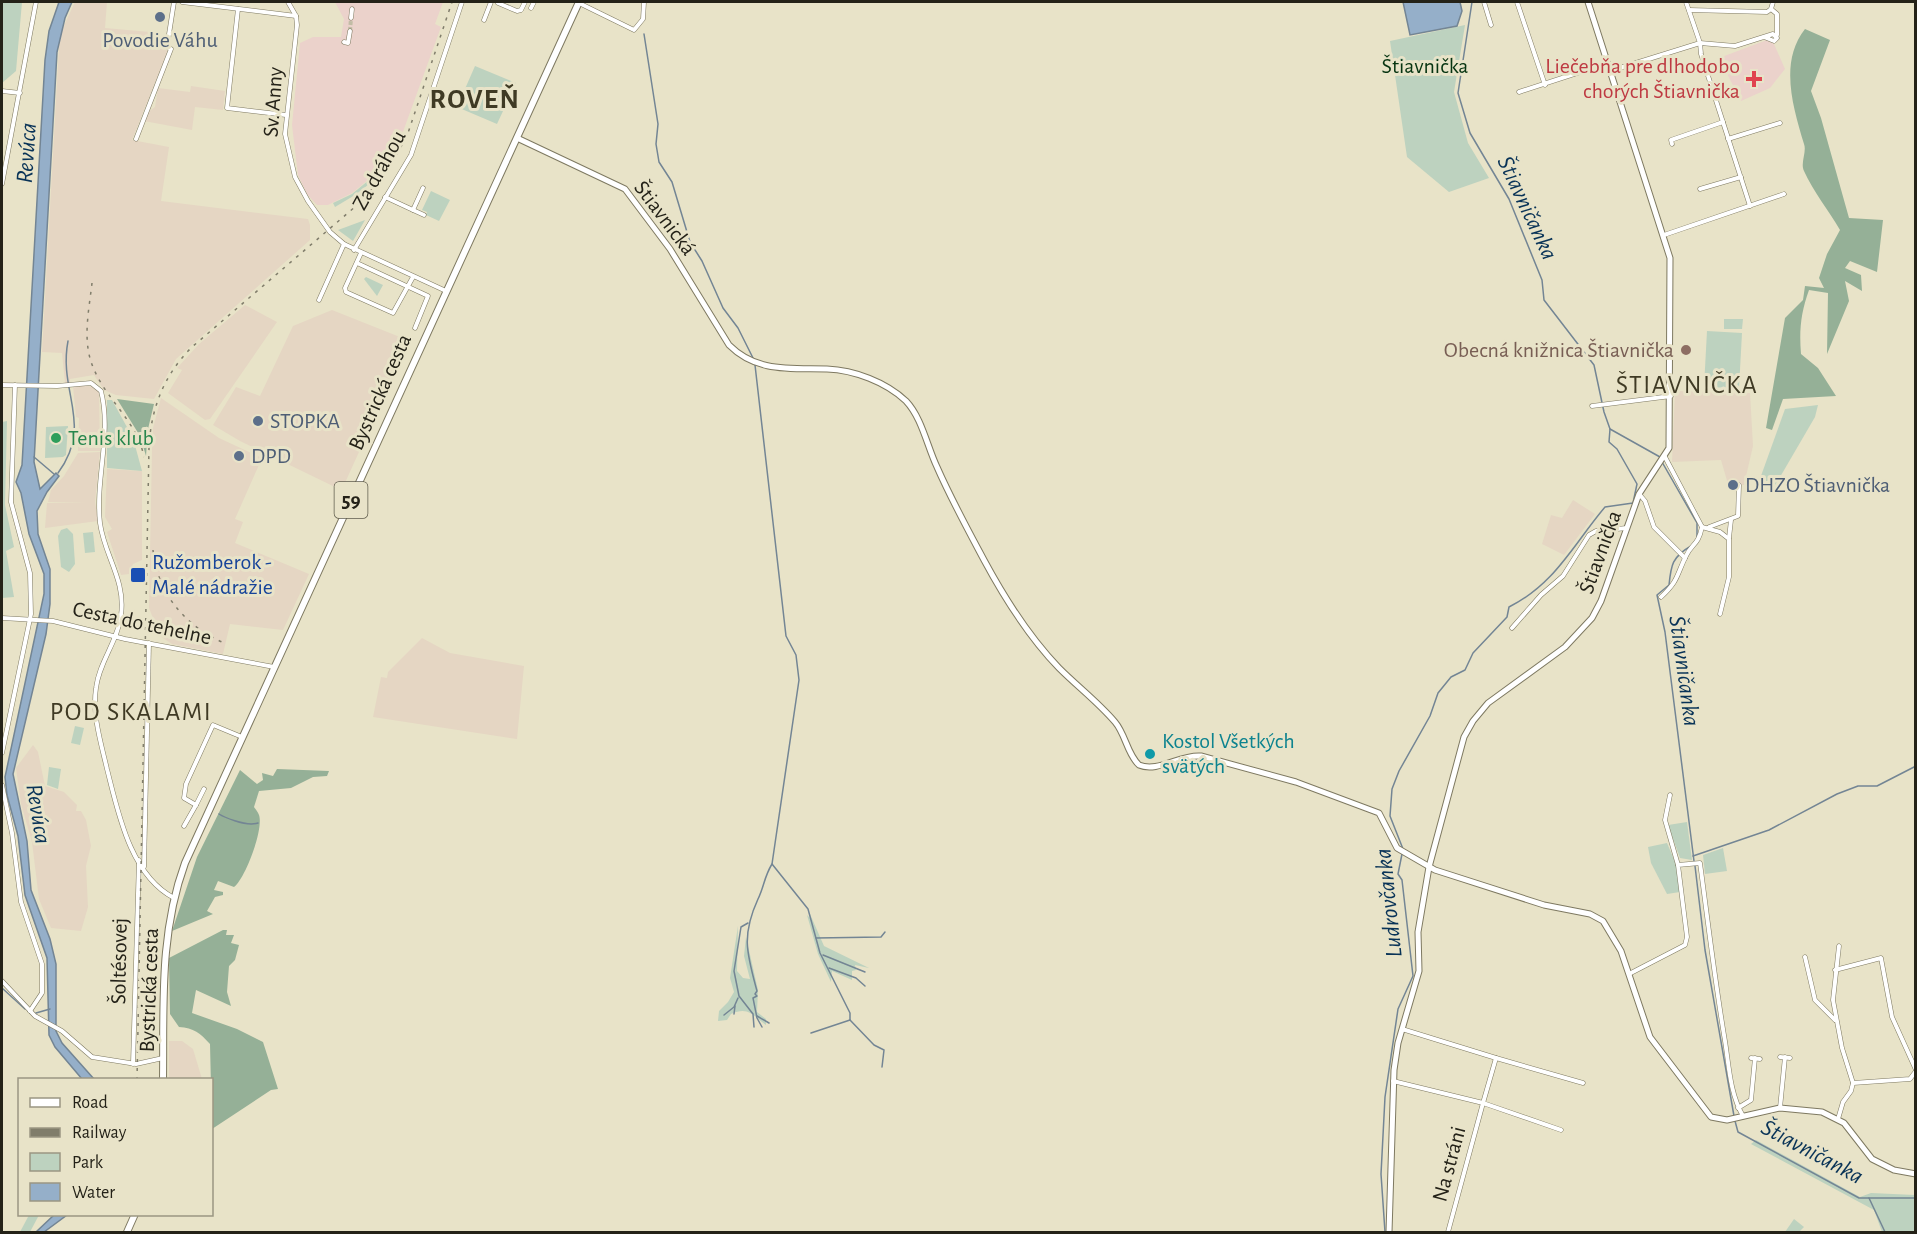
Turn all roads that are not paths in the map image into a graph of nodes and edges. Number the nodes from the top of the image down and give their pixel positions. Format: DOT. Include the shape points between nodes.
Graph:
graph roads {
  1 [pos="36,2"];
  2 [pos="174,2"];
  3 [pos="182,2"];
  4 [pos="288,2"];
  5 [pos="462,2"];
  6 [pos="491,2"];
  7 [pos="525,2"];
  8 [pos="534,2"];
  9 [pos="579,2"];
  10 [pos="644,2"];
  11 [pos="1484,2"];
  12 [pos="1516,2"];
  13 [pos="1588,2"];
  14 [pos="1686,2"];
  15 [pos="1773,2"];
  16 [pos="499,3"];
  17 [pos="531,8"];
  18 [pos="238,9"];
  19 [pos="352,9"];
  20 [pos="1771,9"];
  21 [pos="1689,10"];
  22 [pos="296,16"];
  23 [pos="351,18"];
  24 [pos="484,20"];
  25 [pos="1491,25"];
  26 [pos="350,31"];
  27 [pos="344,42"];
  28 [pos="1700,43"];
  29 [pos="1608,63"];
  30 [pos="1610,71"];
  31 [pos="1545,85"];
  32 [pos="2,91"];
  33 [pos="1519,92"];
  34 [pos="20,93"];
  35 [pos="286,115"];
  36 [pos="1723,122"];
  37 [pos="1780,123"];
  38 [pos="517,138"];
  39 [pos="136,139"];
  40 [pos="1728,139"];
  41 [pos="1672,144"];
  42 [pos="1741,177"];
  43 [pos="2,184"];
  44 [pos="423,188"];
  45 [pos="1700,189"];
  46 [pos="1784,194"];
  47 [pos="385,196"];
  48 [pos="1750,206"];
  49 [pos="413,210"];
  50 [pos="424,215"];
  51 [pos="1664,235"];
  52 [pos="344,244"];
  53 [pos="354,250"];
  54 [pos="361,253"];
  55 [pos="357,263"];
  56 [pos="413,277"];
  57 [pos="408,287"];
  58 [pos="446,291"];
  59 [pos="319,300"];
  60 [pos="415,328"];
  61 [pos="2,385"];
  62 [pos="15,385"];
  63 [pos="1671,396"];
  64 [pos="1592,406"];
  65 [pos="1665,457"];
  66 [pos="1739,485"];
  67 [pos="1639,494"];
  68 [pos="1731,520"];
  69 [pos="1702,527"];
  70 [pos="1709,527"];
  71 [pos="1627,528"];
  72 [pos="1729,539"];
  73 [pos="1685,558"];
  74 [pos="1661,597"];
  75 [pos="1720,614"];
  76 [pos="2,618"];
  77 [pos="33,618"];
  78 [pos="1512,628"];
  79 [pos="115,635"];
  80 [pos="149,643"];
  81 [pos="275,667"];
  82 [pos="243,737"];
  83 [pos="2,753"];
  84 [pos="2,789"];
  85 [pos="204,789"];
  86 [pos="1670,795"];
  87 [pos="196,805"];
  88 [pos="184,826"];
  89 [pos="139,860"];
  90 [pos="1678,865"];
  91 [pos="144,867"];
  92 [pos="1429,867"];
  93 [pos="174,898"];
  94 [pos="1839,946"];
  95 [pos="1805,957"];
  96 [pos="1835,970"];
  97 [pos="1629,974"];
  98 [pos="2,981"];
  99 [pos="30,1011"];
  100 [pos="1835,1021"];
  101 [pos="1401,1029"];
  102 [pos="1785,1057"];
  103 [pos="164,1058"];
  104 [pos="1496,1058"];
  105 [pos="1755,1058"];
  106 [pos="133,1064"];
  107 [pos="1916,1071"];
  108 [pos="163,1078"];
  109 [pos="1393,1081"];
  110 [pos="1583,1083"];
  111 [pos="1853,1083"];
  112 [pos="1483,1103"];
  113 [pos="1738,1108"];
  114 [pos="1780,1108"];
  115 [pos="1738,1118"];
  116 [pos="1838,1119"];
  117 [pos="1562,1130"];
  118 [pos="1916,1174"];
  119 [pos="135,1216"];
  120 [pos="127,1233"];
  121 [pos="1389,1233"];
  122 [pos="1448,1233"];
  1 -- 34 [label="street"];
  2 -- 39 [label="street" via="167,47 171,49"];
  3 -- 18 [label="street"];
  4 -- 22 [label="street"];
  5 -- 47 [label="street, Za dráhou" via="411,155"];
  6 -- 24 [label="street"];
  7 -- 16 [label="street" via="517,11"];
  8 -- 17 [label="street"];
  9 -- 10 [label="street" via="634,30 643,19"];
  9 -- 38 [label="main road, Bystrická cesta / 59"];
  11 -- 25 [label="street"];
  12 -- 31 [label="street"];
  13 -- 29 [label="street"];
  14 -- 21 [label="street"];
  15 -- 20 [label="street"];
  18 -- 22 [label="street"];
  18 -- 35 [label="street" via="227,108"];
  19 -- 23 [label="street"];
  20 -- 21 [label="street"];
  20 -- 28 [label="street" via="1777,14 1777,35 1734,46"];
  21 -- 28 [label="street"];
  22 -- 35 [label="street, Sv. Anny"];
  26 -- 27 [label="street" via="348,43"];
  28 -- 30 [label="street"];
  28 -- 36 [label="street"];
  29 -- 30 [label="street"];
  29 -- 31 [label="street"];
  30 -- 51 [label="street"];
  31 -- 33 [label="street"];
  32 -- 34 [label="street"];
  34 -- 43 [label="street"];
  35 -- 52 [label="street, Sv. Anny" via="285,134 295,177 324,224"];
  36 -- 40 [label="street"];
  36 -- 41 [label="street" via="1671,140"];
  37 -- 40 [label="street"];
  38 -- 58 [label="main road, Bystrická cesta / 59"];
  38 -- 92 [label="street, Štiavnická" via="625,189 670,249 729,345 750,361 773,368 843,370 877,382 906,402 1005,598 1059,668 1119,726 1139,765 1151,767 1187,756 1201,756 1331,794 1379,813 1392,842"];
  40 -- 42 [label="street"];
  42 -- 45 [label="street"];
  42 -- 48 [label="street"];
  44 -- 49 [label="street"];
  46 -- 48 [label="street"];
  47 -- 49 [label="street, Za dráhou"];
  47 -- 53 [label="street, Za dráhou"];
  48 -- 51 [label="street"];
  49 -- 50 [label="street, Za dráhou"];
  51 -- 63 [label="street" via="1670,258"];
  52 -- 53 [label="street"];
  52 -- 59 [label="street"];
  53 -- 54 [label="street"];
  54 -- 55 [label="street, Bystrická cesta"];
  54 -- 56 [label="street"];
  55 -- 57 [label="street, Bystrická cesta"];
  55 -- 57 [label="street, Bystrická cesta" via="346,292 393,313"];
  56 -- 57 [label="street, Bystrická cesta"];
  56 -- 58 [label="street"];
  57 -- 60 [label="street, Bystrická cesta" via="428,296"];
  58 -- 81 [label="main road, Bystrická cesta / 59"];
  61 -- 62 [label="street"];
  62 -- 77 [label="street" via="10,502 30,573"];
  62 -- 79 [label="street" via="94,384 102,395 100,525 122,592"];
  63 -- 64 [label="street"];
  63 -- 65 [label="street" via="1670,444"];
  65 -- 67 [label="street, Štiavnička"];
  65 -- 69 [label="street"];
  66 -- 68 [label="street" via="1738,516"];
  67 -- 71 [label="street, Štiavnička"];
  67 -- 73 [label="street" via="1654,527"];
  68 -- 70 [label="street"];
  68 -- 72 [label="street"];
  69 -- 70 [label="street"];
  69 -- 73 [label="street" via="1696,546"];
  70 -- 72 [label="street"];
  71 -- 78 [label="street" via="1589,535 1563,576"];
  71 -- 92 [label="street, Štiavnička" via="1601,601 1581,633 1488,703 1473,721 1458,756"];
  72 -- 75 [label="street" via="1729,577"];
  73 -- 74 [label="street" via="1677,582"];
  76 -- 77 [label="street, Cesta do tehelne"];
  77 -- 79 [label="street, Cesta do tehelne"];
  77 -- 83 [label="street"];
  79 -- 80 [label="street, Cesta do tehelne"];
  79 -- 89 [label="street" via="97,679 96,719 118,818"];
  80 -- 81 [label="street, Cesta do tehelne"];
  80 -- 91 [label="street"];
  81 -- 82 [label="main road, Bystrická cesta / 59"];
  82 -- 87 [label="street" via="213,725 184,792 184,798"];
  82 -- 93 [label="main road, Bystrická cesta / 59" via="189,853"];
  84 -- 99 [label="street" via="21,902 42,964 42,993"];
  85 -- 87 [label="street"];
  86 -- 90 [label="street" via="1665,820"];
  87 -- 88 [label="street"];
  89 -- 91 [label="street"];
  89 -- 106 [label="street, Šoltésovej"];
  90 -- 97 [label="street" via="1687,942"];
  90 -- 113 [label="street" via="1700,863"];
  91 -- 93 [label="street" via="156,887"];
  92 -- 97 [label="street" via="1545,906 1597,917 1615,937"];
  92 -- 101 [label="street, Štiavnička" via="1418,932 1419,971"];
  93 -- 103 [label="main road, Bystrická cesta / 59" via="165,954"];
  94 -- 96 [label="street"];
  95 -- 100 [label="street" via="1815,1000"];
  96 -- 100 [label="street"];
  96 -- 107 [label="street" via="1881,958 1892,1017"];
  97 -- 115 [label="street" via="1654,1044 1708,1115 1717,1120"];
  98 -- 99 [label="street"];
  99 -- 106 [label="street" via="62,1031 92,1057"];
  100 -- 111 [label="street"];
  101 -- 104 [label="street"];
  101 -- 109 [label="street, Štiavnička"];
  102 -- 114 [label="street"];
  103 -- 106 [label="street"];
  103 -- 108 [label="main road, Bystrická cesta / 59"];
  104 -- 110 [label="street"];
  104 -- 112 [label="street, Na stráni"];
  105 -- 113 [label="street" via="1751,1098"];
  107 -- 111 [label="street" via="1910,1079"];
  109 -- 112 [label="street, Na stráni"];
  109 -- 121 [label="street, Štiavnička"];
  111 -- 116 [label="street"];
  112 -- 117 [label="street, Na stráni"];
  112 -- 122 [label="street, Na stráni"];
  113 -- 115 [label="street"];
  114 -- 115 [label="street"];
  114 -- 116 [label="street" via="1809,1110"];
  116 -- 118 [label="street" via="1872,1159 1894,1170"];
  119 -- 120 [label="main road"];
}
